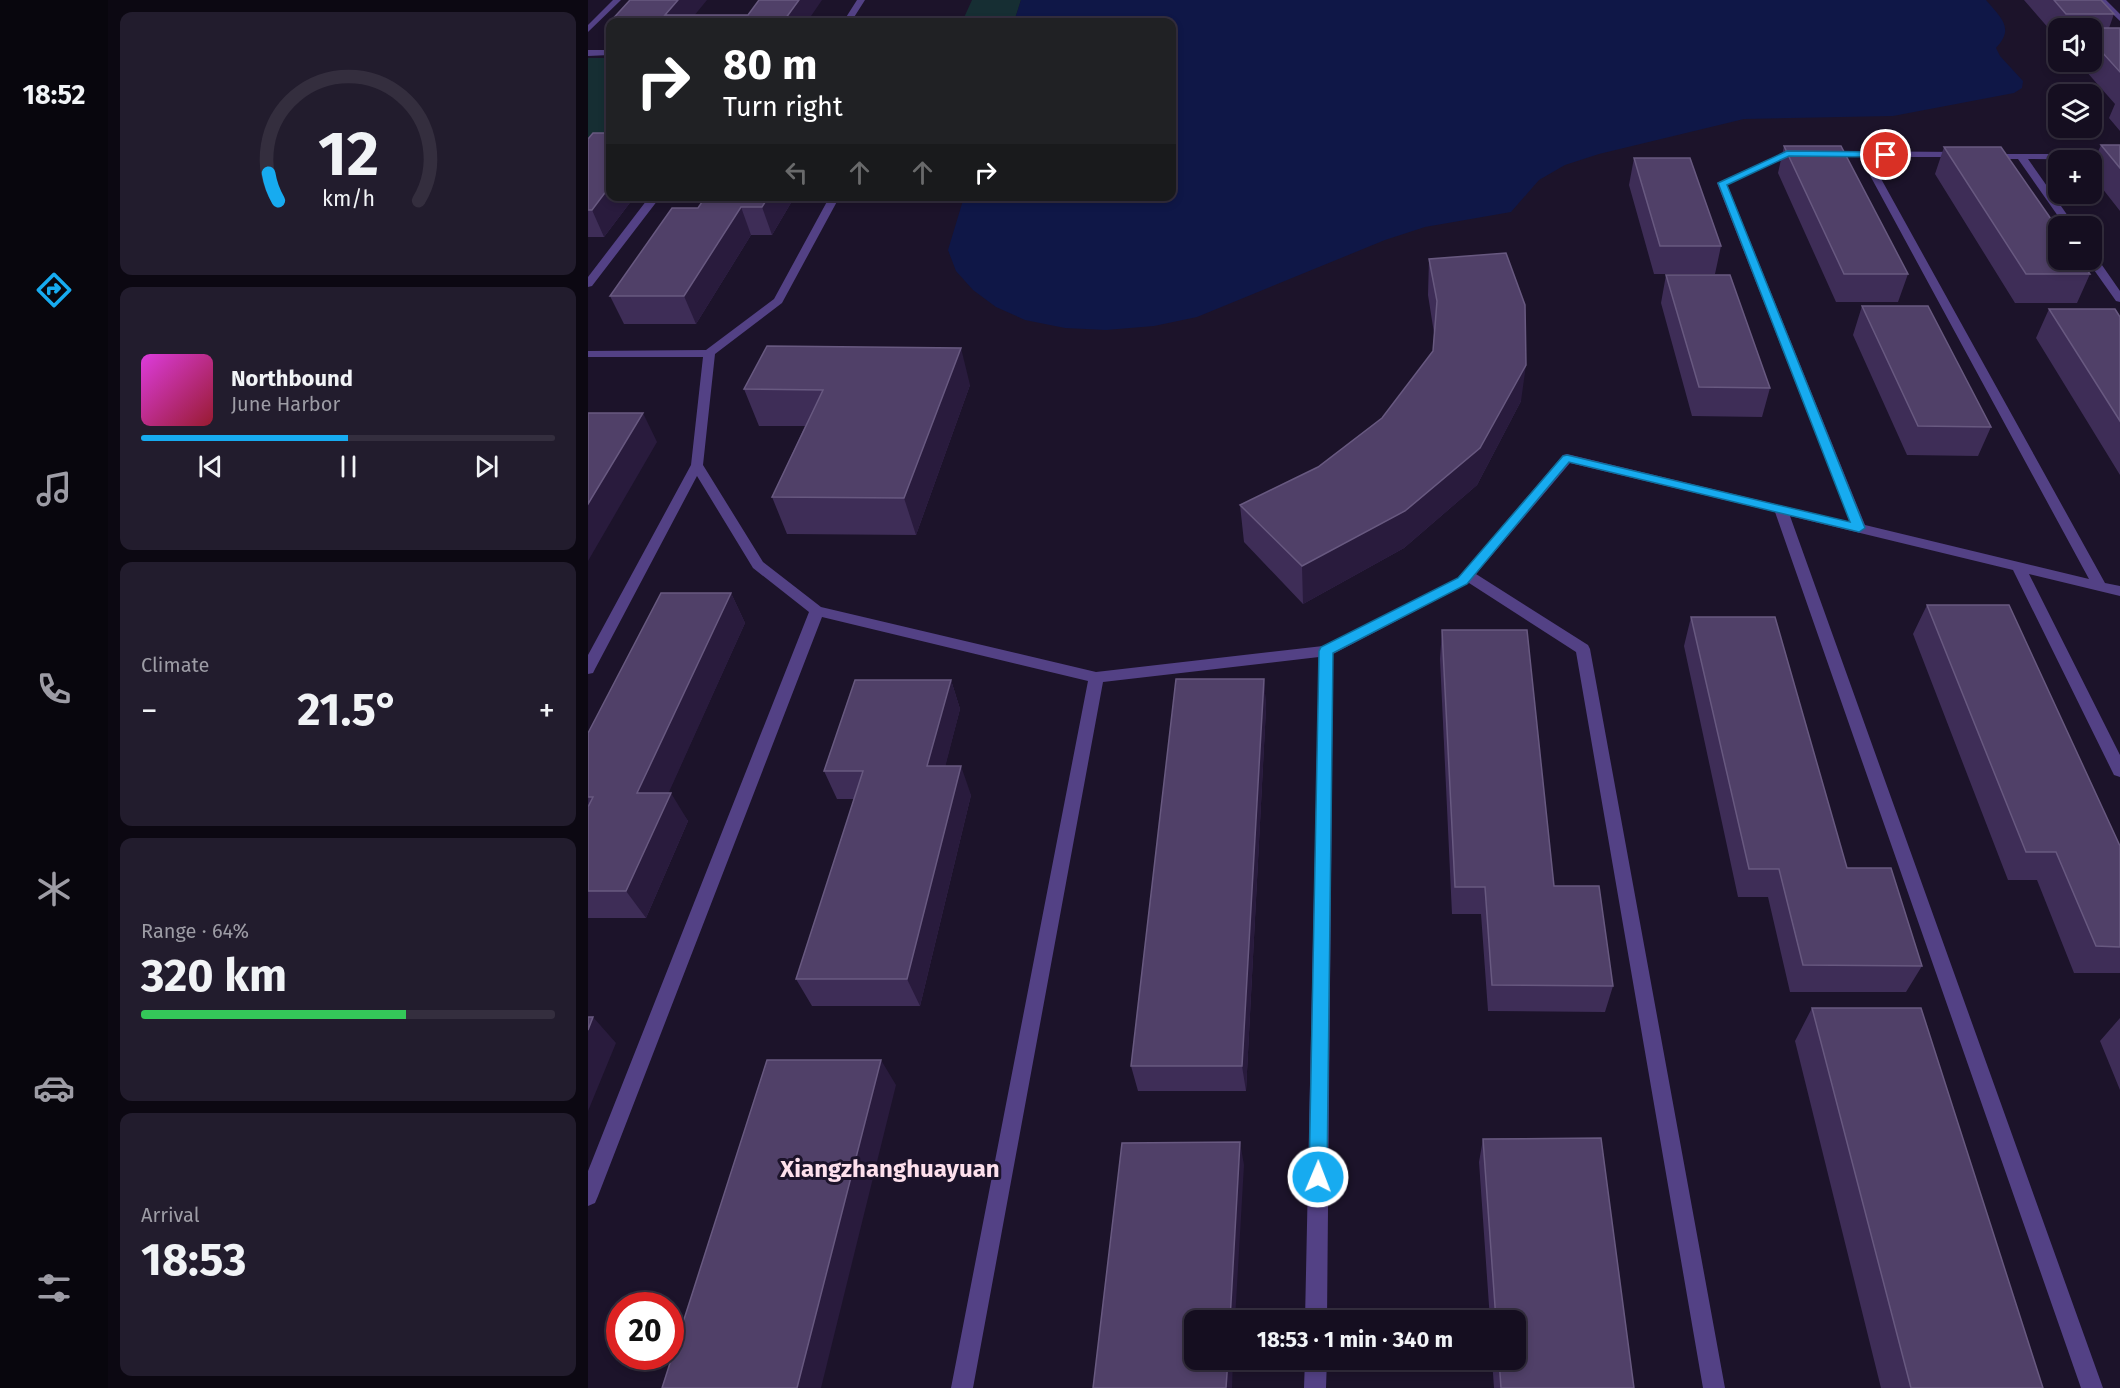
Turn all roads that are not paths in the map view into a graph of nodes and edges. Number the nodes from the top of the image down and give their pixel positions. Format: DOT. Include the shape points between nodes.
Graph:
graph roads {
  1 [pos="617,0"];
  2 [pos="861,0"];
  3 [pos="2102,0"];
  4 [pos="850,18"];
  5 [pos="2120,19"];
  6 [pos="588,30"];
  7 [pos="588,53"];
  8 [pos="606,53"];
  9 [pos="1863,154"];
  10 [pos="2021,156"];
  11 [pos="2120,157"];
  12 [pos="652,201"];
  13 [pos="832,201"];
  14 [pos="2063,216"];
  15 [pos="2100,270"];
  16 [pos="588,284"];
  17 [pos="2120,299"];
  18 [pos="709,353"];
  19 [pos="588,354"];
  20 [pos="697,465"];
  21 [pos="1781,510"];
  22 [pos="1859,528"];
  23 [pos="2018,566"];
  24 [pos="1467,575"];
  25 [pos="2100,586"];
  26 [pos="2120,591"];
  27 [pos="817,611"];
  28 [pos="1326,651"];
  29 [pos="588,669"];
  30 [pos="1096,677"];
  31 [pos="2120,771"];
  32 [pos="588,1196"];
  33 [pos="1316,1310"];
  34 [pos="1316,1370"];
  35 [pos="962,1388"];
  36 [pos="1315,1388"];
  37 [pos="1714,1388"];
  38 [pos="2092,1388"];
  1 -- 6 [label="street"];
  2 -- 4 [label="street"];
  3 -- 5 [label="street"];
  7 -- 8 [label="street"];
  9 -- 10 [label="street"];
  9 -- 22 [label="street" via="1787,154 1722,183"];
  9 -- 25 [label="street"];
  10 -- 11 [label="street"];
  10 -- 14 [label="street"];
  12 -- 16 [label="street"];
  13 -- 18 [label="street" via="778,301"];
  15 -- 17 [label="street"];
  18 -- 19 [label="street"];
  18 -- 20 [label="street"];
  20 -- 27 [label="street" via="758,565"];
  20 -- 29 [label="street"];
  21 -- 22 [label="street"];
  21 -- 24 [label="street" via="1567,458"];
  21 -- 38 [label="street"];
  22 -- 23 [label="street"];
  23 -- 25 [label="street"];
  23 -- 31 [label="street"];
  24 -- 28 [label="street" via="1463,581"];
  24 -- 37 [label="street" via="1583,649"];
  25 -- 26 [label="street"];
  27 -- 30 [label="street"];
  27 -- 32 [label="street"];
  28 -- 30 [label="street"];
  28 -- 33 [label="street"];
  30 -- 35 [label="street"];
  34 -- 36 [label="street"];
}
